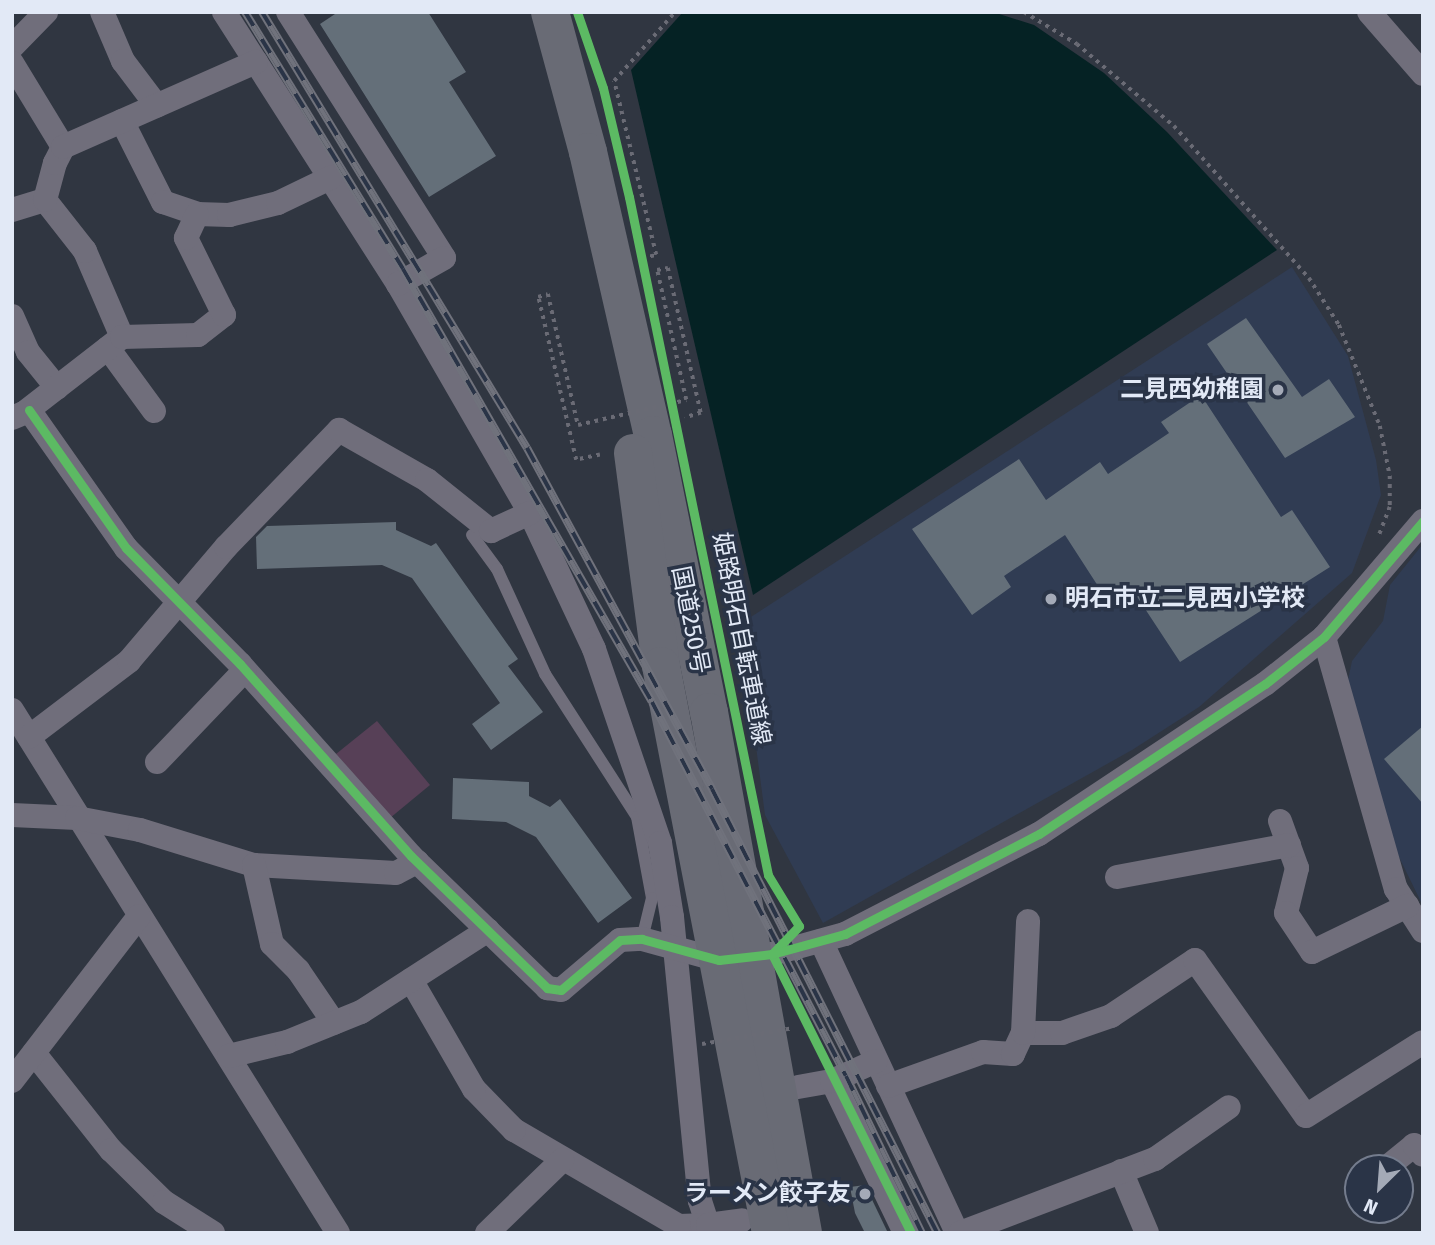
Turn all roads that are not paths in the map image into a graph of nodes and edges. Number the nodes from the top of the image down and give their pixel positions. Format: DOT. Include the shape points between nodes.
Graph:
graph roads {
  1 [pos="46,12"];
  2 [pos="102,12"];
  3 [pos="224,12"];
  4 [pos="288,12"];
  5 [pos="526,12"];
  6 [pos="550,12"];
  7 [pos="1369,12"];
  8 [pos="12,47"];
  9 [pos="256,62"];
  10 [pos="12,64"];
  11 [pos="1423,74"];
  12 [pos="157,106"];
  13 [pos="122,121"];
  14 [pos="63,147"];
  15 [pos="330,178"];
  16 [pos="45,200"];
  17 [pos="12,210"];
  18 [pos="197,214"];
  19 [pos="398,285"];
  20 [pos="12,316"];
  21 [pos="115,342"];
  22 [pos="57,388"];
  23 [pos="154,411"];
  24 [pos="21,414"];
  25 [pos="530,513"];
  26 [pos="1423,521"];
  27 [pos="472,535"];
  28 [pos="181,605"];
  29 [pos="1324,637"];
  30 [pos="245,670"];
  31 [pos="12,710"];
  32 [pos="29,737"];
  33 [pos="157,762"];
  34 [pos="12,815"];
  35 [pos="77,818"];
  36 [pos="1280,821"];
  37 [pos="1289,845"];
  38 [pos="417,862"];
  39 [pos="254,865"];
  40 [pos="1116,877"];
  41 [pos="1407,906"];
  42 [pos="139,916"];
  43 [pos="1027,921"];
  44 [pos="488,930"];
  45 [pos="1423,931"];
  46 [pos="642,939"];
  47 [pos="821,941"];
  48 [pos="675,948"];
  49 [pos="736,958"];
  50 [pos="411,980"];
  51 [pos="334,1023"];
  52 [pos="781,1030"];
  53 [pos="1023,1033"];
  54 [pos="1423,1042"];
  55 [pos="34,1053"];
  56 [pos="229,1056"];
  57 [pos="876,1060"];
  58 [pos="12,1081"];
  59 [pos="815,1084"];
  60 [pos="888,1086"];
  61 [pos="1229,1107"];
  62 [pos="1402,1154"];
  63 [pos="1423,1155"];
  64 [pos="562,1160"];
  65 [pos="1121,1171"];
  66 [pos="733,1229"];
  67 [pos="213,1233"];
  68 [pos="338,1233"];
  69 [pos="487,1233"];
  70 [pos="803,1233"];
  71 [pos="830,1233"];
  72 [pos="905,1233"];
  73 [pos="959,1233"];
  74 [pos="1147,1233"];
  1 -- 8 [label="street"];
  2 -- 12 [label="street" via="123,61"];
  3 -- 9 [label="street"];
  4 -- 19 [label="street" via="444,258"];
  5 -- 49 [label="highway, 国道250号" via="564,145 631,438 661,666"];
  6 -- 49 [label="highway, 国道250号" via="588,152 653,435"];
  7 -- 11 [label="street"];
  9 -- 12 [label="street"];
  9 -- 15 [label="street"];
  10 -- 14 [label="street"];
  12 -- 13 [label="street"];
  13 -- 14 [label="street"];
  13 -- 18 [label="street" via="163,202"];
  14 -- 16 [label="street"];
  15 -- 18 [label="street" via="266,206 229,215"];
  15 -- 19 [label="street"];
  16 -- 17 [label="street"];
  16 -- 21 [label="street" via="85,251"];
  18 -- 21 [label="street" via="186,238 224,314 198,335"];
  19 -- 25 [label="street"];
  20 -- 22 [label="street" via="28,352"];
  21 -- 22 [label="street"];
  21 -- 23 [label="street"];
  22 -- 24 [label="street"];
  24 -- 28 [label="street" via="126,548"];
  25 -- 28 [label="street" via="491,531 427,480 339,429 226,547"];
  25 -- 48 [label="street" via="594,649 642,784 660,843"];
  26 -- 29 [label="street"];
  27 -- 46 [label="lane" via="497,569 545,674 637,817 652,898"];
  28 -- 30 [label="street"];
  28 -- 32 [label="street" via="129,661"];
  29 -- 41 [label="street" via="1396,889"];
  29 -- 47 [label="street" via="1265,684 1039,834 845,934"];
  30 -- 33 [label="street"];
  30 -- 38 [label="street"];
  31 -- 32 [label="street"];
  32 -- 35 [label="street"];
  34 -- 35 [label="street"];
  35 -- 39 [label="street" via="140,831"];
  35 -- 42 [label="street"];
  36 -- 37 [label="street"];
  37 -- 40 [label="street"];
  37 -- 41 [label="street" via="1297,867 1286,914 1312,952"];
  38 -- 39 [label="street" via="396,873"];
  38 -- 44 [label="street"];
  39 -- 51 [label="street" via="272,944 298,970"];
  41 -- 45 [label="street"];
  42 -- 55 [label="street"];
  42 -- 56 [label="street"];
  43 -- 53 [label="street"];
  44 -- 46 [label="street" via="547,988 561,990 620,940"];
  44 -- 50 [label="street"];
  46 -- 48 [label="street"];
  47 -- 49 [label="street"];
  47 -- 57 [label="street"];
  48 -- 49 [label="street"];
  48 -- 66 [label="street" via="700,1201"];
  49 -- 52 [label="highway, 国道250号"];
  49 -- 66 [label="highway, 国道250号"];
  50 -- 51 [label="street" via="361,1012"];
  50 -- 64 [label="street" via="474,1088 514,1129"];
  51 -- 56 [label="street" via="287,1042"];
  52 -- 59 [label="highway" via="790,1053"];
  52 -- 70 [label="highway, 国道250号"];
  53 -- 54 [label="street" via="1062,1033 1111,1016 1195,960 1306,1116"];
  53 -- 60 [label="street" via="1013,1054 983,1052"];
  55 -- 58 [label="street"];
  55 -- 67 [label="street" via="111,1150 164,1202"];
  56 -- 68 [label="street"];
  57 -- 59 [label="street"];
  57 -- 60 [label="street"];
  59 -- 71 [label="highway"];
  59 -- 72 [label="street"];
  60 -- 73 [label="street"];
  61 -- 65 [label="street" via="1155,1159"];
  62 -- 63 [label="street" via="1414,1144"];
  64 -- 66 [label="street" via="679,1226"];
  64 -- 69 [label="street"];
  65 -- 73 [label="street"];
  65 -- 74 [label="street"];
}
